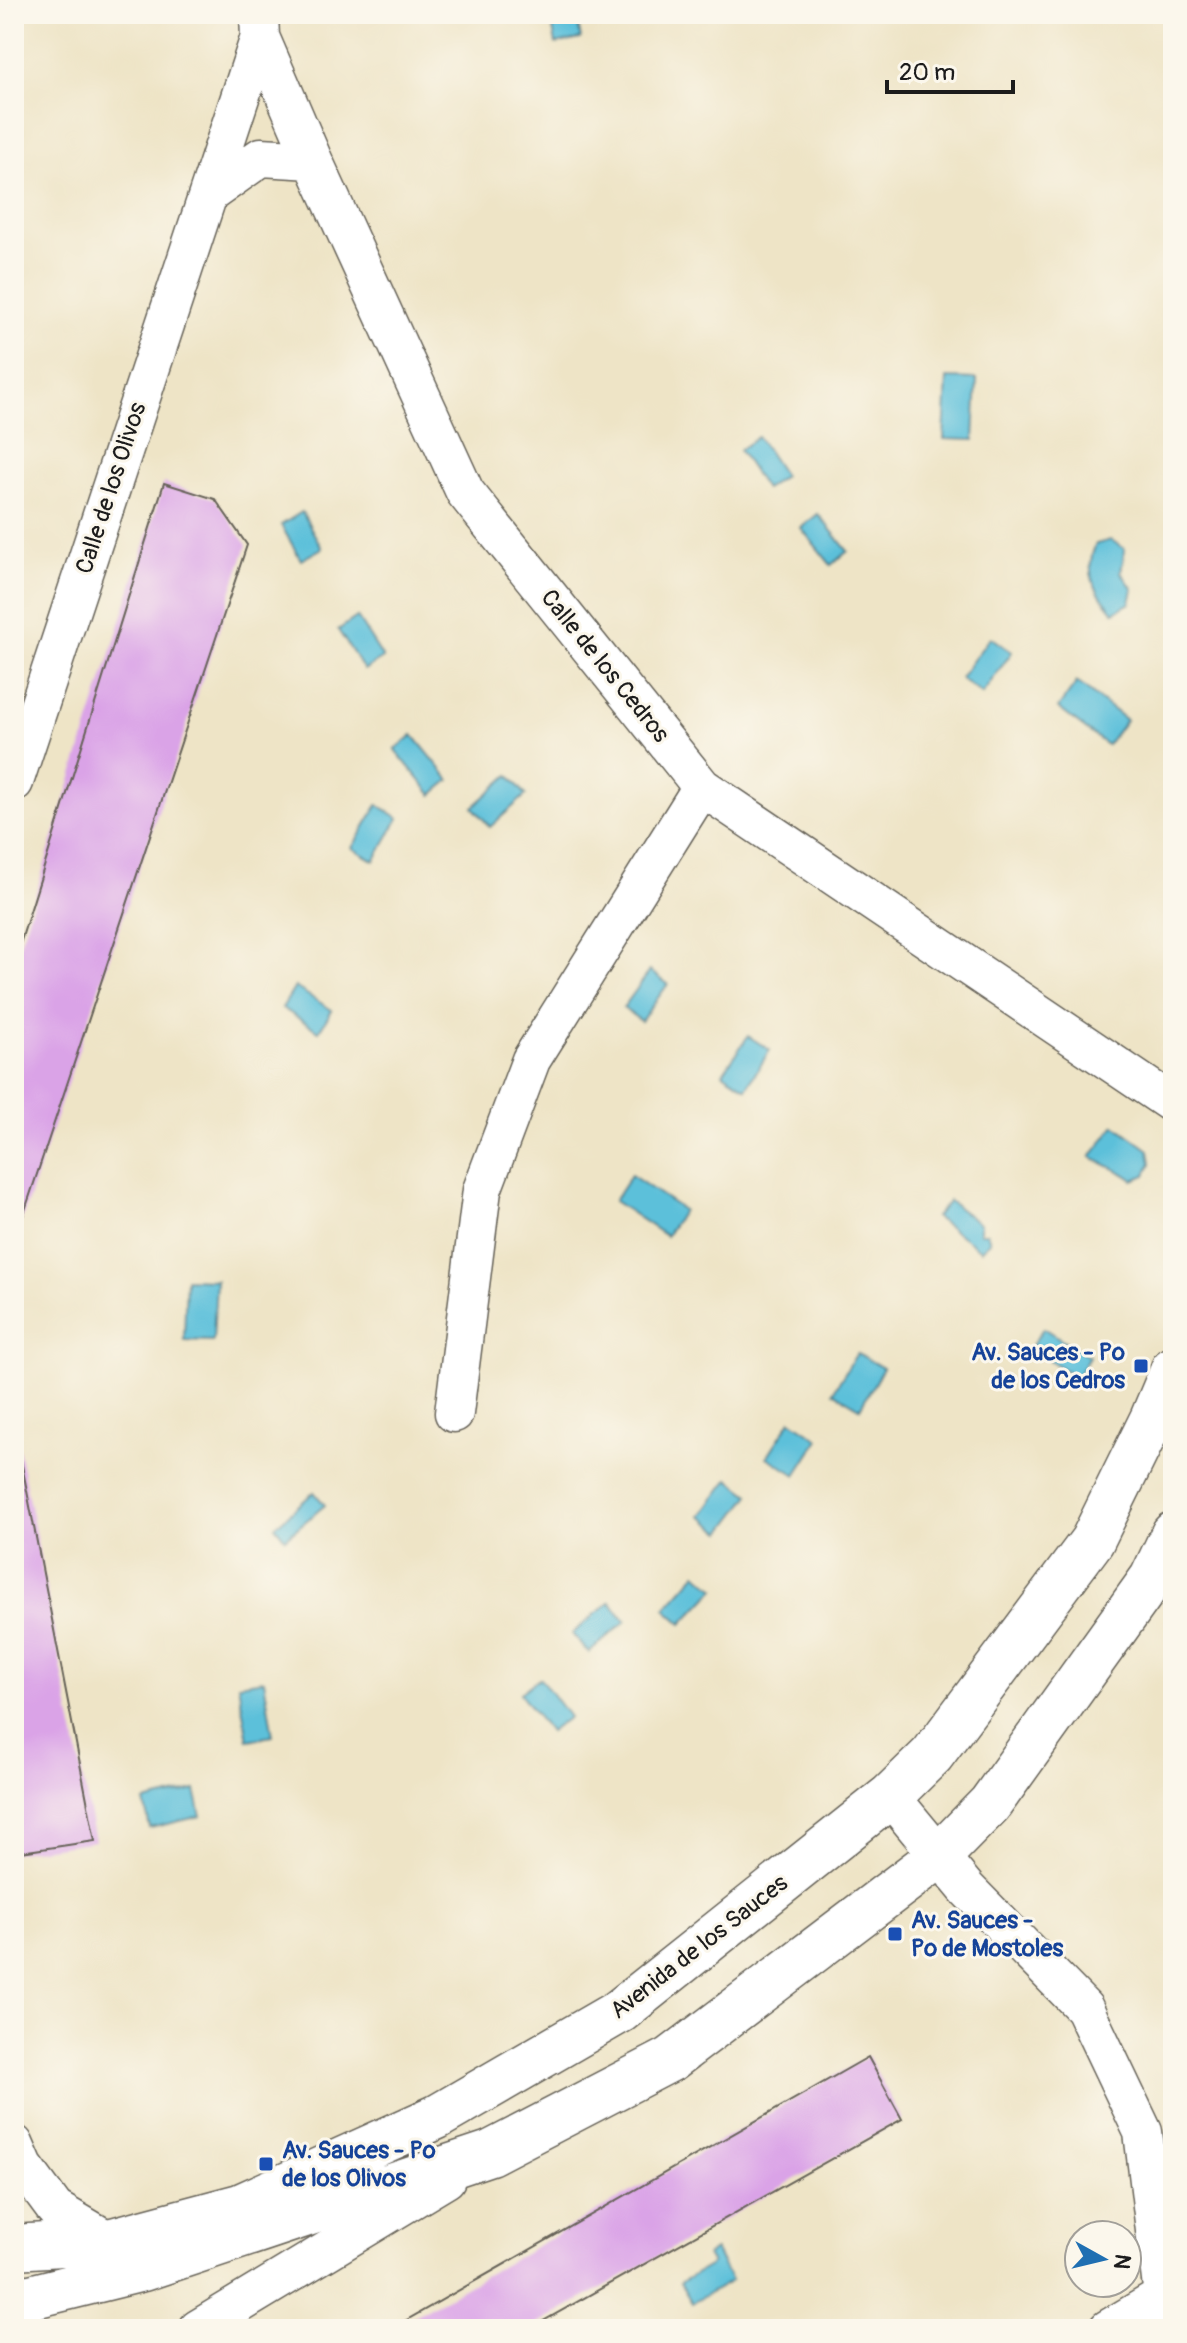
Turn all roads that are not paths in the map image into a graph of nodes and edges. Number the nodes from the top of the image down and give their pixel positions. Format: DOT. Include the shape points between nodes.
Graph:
graph roads {
  1 [pos="260,26"];
  2 [pos="313,160"];
  3 [pos="209,194"];
  4 [pos="14,782"];
  5 [pos="702,787"];
  6 [pos="1173,1104"];
  7 [pos="1173,1369"];
  8 [pos="454,1413"];
  9 [pos="1173,1534"];
  10 [pos="890,1796"];
  11 [pos="940,1855"];
  12 [pos="14,2144"];
  13 [pos="490,2153"];
  14 [pos="109,2241"];
  15 [pos="14,2247"];
  16 [pos="14,2301"];
  17 [pos="1163,2313"];
  18 [pos="198,2329"];
  19 [pos="1108,2329"];
  1 -- 2 [label="street, Calle de los Cedros"];
  1 -- 3 [label="street, Calle de los Olivos"];
  2 -- 3 [label="street" via="261,157"];
  2 -- 5 [label="street, Calle de los Cedros" via="465,492"];
  3 -- 4 [label="street, Calle de los Olivos"];
  5 -- 6 [label="street, Calle de los Cedros"];
  5 -- 8 [label="street" via="531,1060 482,1190"];
  7 -- 10 [label="street, Avenida de los Sauces" via="1092,1541 932,1755"];
  9 -- 11 [label="street" via="1152,1578 990,1804"];
  10 -- 11 [label="street"];
  10 -- 14 [label="street, Avenida de los Sauces" via="620,2011 437,2117 240,2206"];
  11 -- 13 [label="street" via="671,2059"];
  11 -- 17 [label="street" via="1084,2008 1143,2132"];
  12 -- 14 [label="street" via="55,2209"];
  13 -- 16 [label="street" via="143,2269"];
  13 -- 18 [label="street"];
  14 -- 15 [label="street, Avenida de los Sauces"];
  17 -- 19 [label="street"];
}
